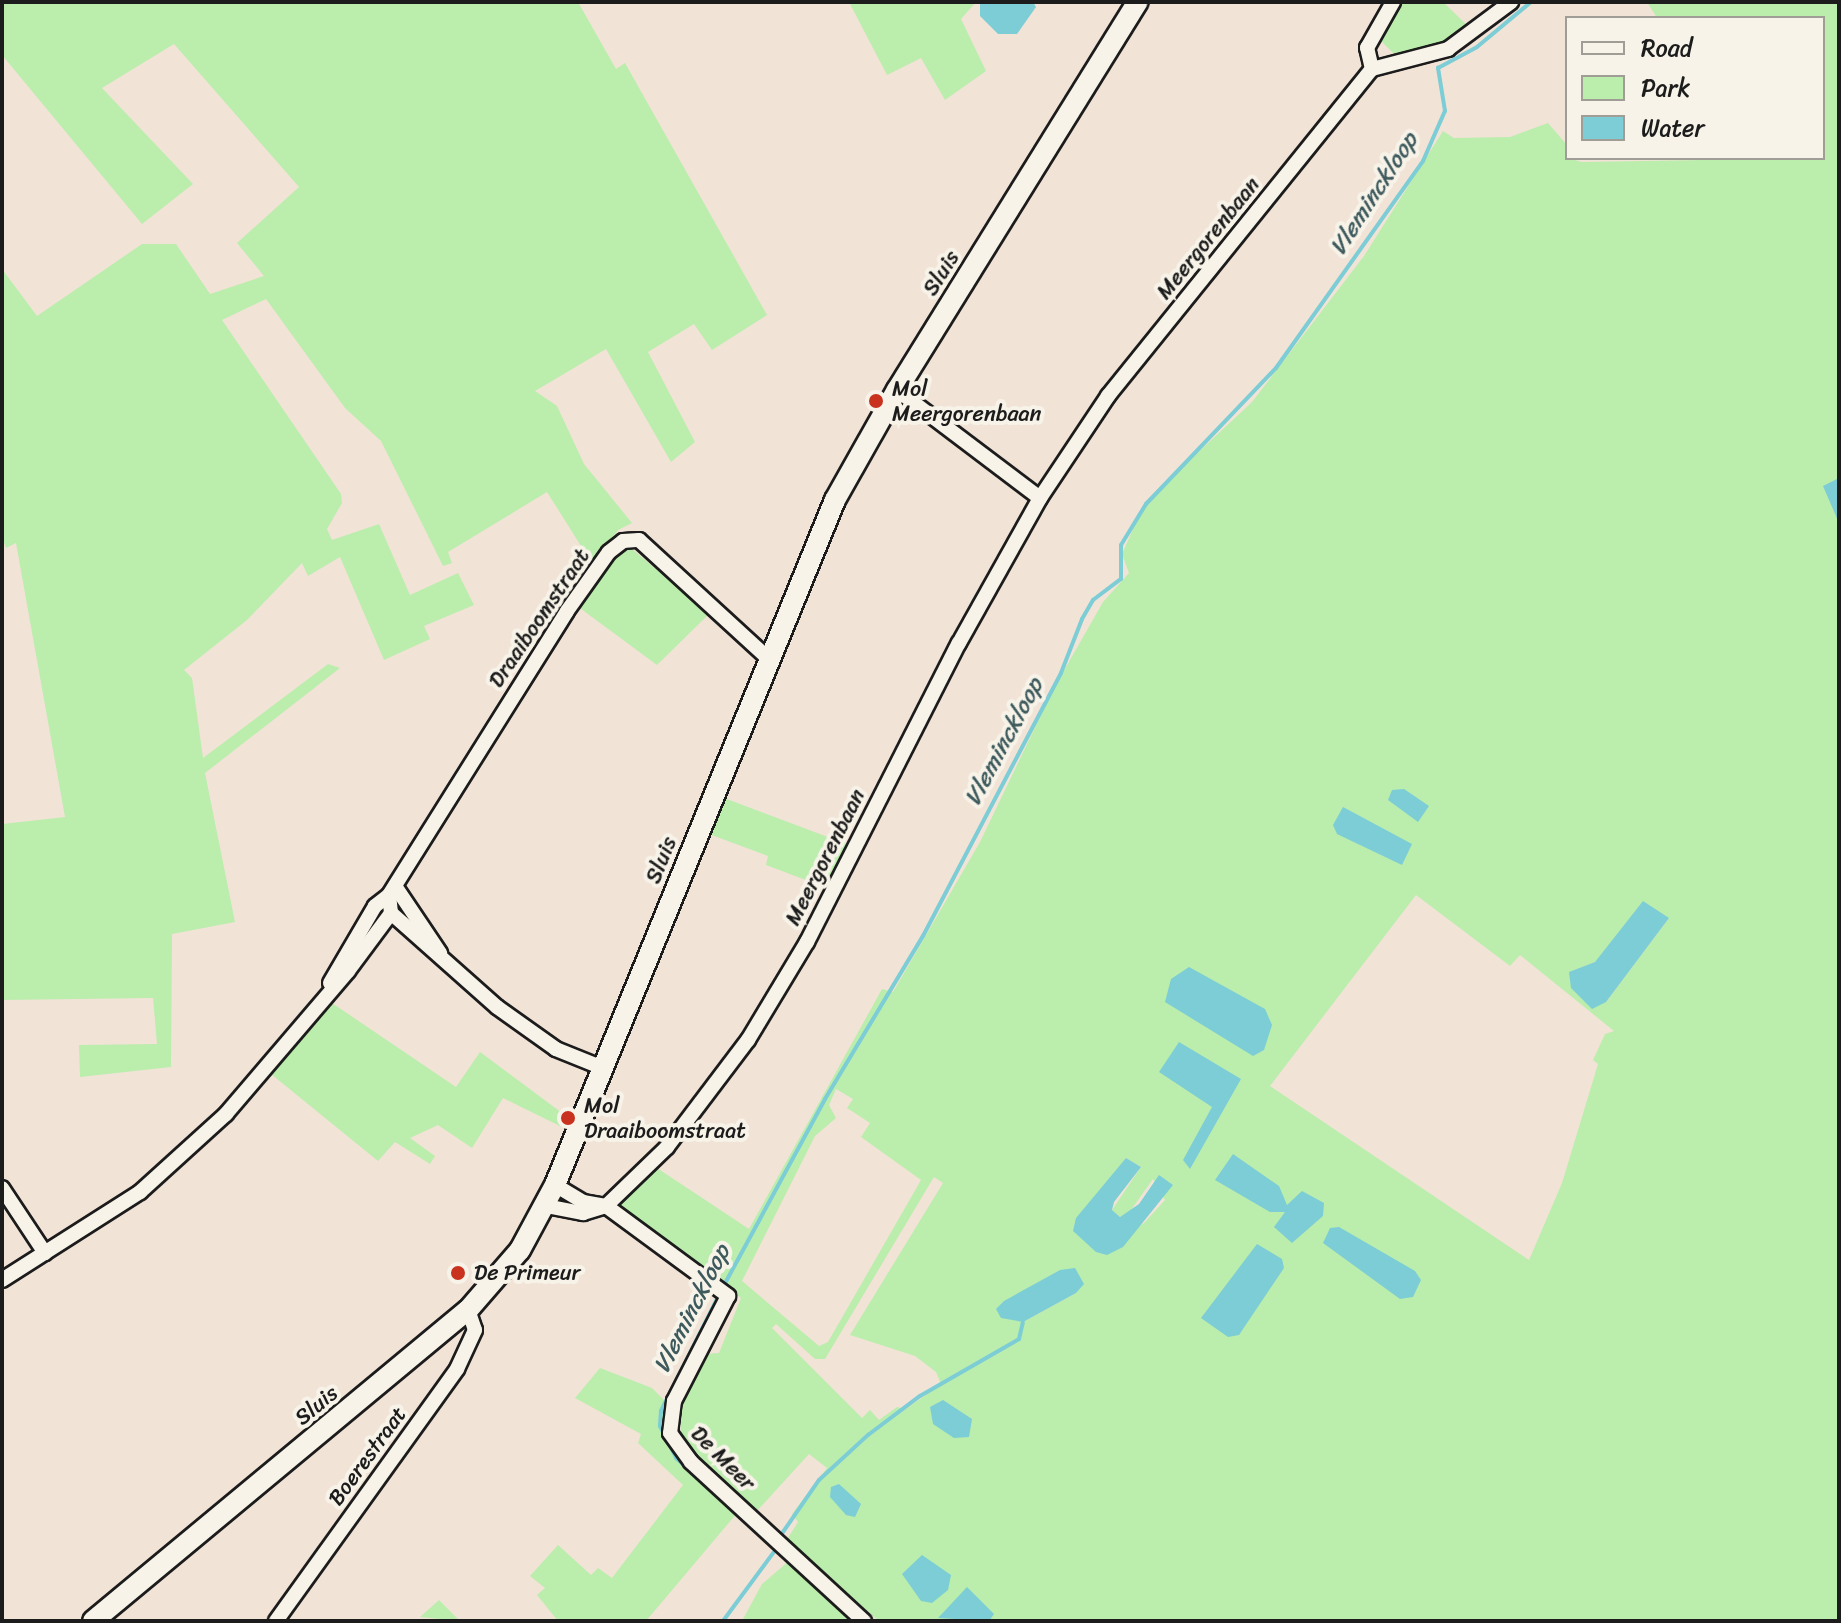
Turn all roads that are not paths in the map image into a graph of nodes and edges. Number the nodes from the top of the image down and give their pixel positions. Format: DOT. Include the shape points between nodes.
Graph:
graph roads {
  1 [pos="1138,2"];
  2 [pos="1393,2"];
  3 [pos="1511,2"];
  4 [pos="1372,69"];
  5 [pos="897,390"];
  6 [pos="1040,498"];
  7 [pos="768,658"];
  8 [pos="392,890"];
  9 [pos="391,913"];
  10 [pos="440,953"];
  11 [pos="320,1001"];
  12 [pos="603,1068"];
  13 [pos="555,1185"];
  14 [pos="2,1188"];
  15 [pos="546,1206"];
  16 [pos="606,1206"];
  17 [pos="45,1253"];
  18 [pos="2,1280"];
  19 [pos="468,1310"];
  20 [pos="93,1621"];
  21 [pos="276,1621"];
  22 [pos="864,1621"];
  1 -- 5 [label="street, Sluis"];
  2 -- 4 [label="street" via="1367,48"];
  3 -- 4 [label="street" via="1448,49"];
  4 -- 6 [label="street, Meergorenbaan" via="1108,396"];
  5 -- 6 [label="street"];
  5 -- 7 [label="street, Sluis" via="835,500"];
  6 -- 16 [label="street, Meergorenbaan" via="777,996 667,1147"];
  7 -- 8 [label="street, Draaiboomstraat" via="639,540 623,541 609,552 567,611"];
  7 -- 12 [label="street, Sluis"];
  8 -- 9 [label="street"];
  8 -- 10 [label="street"];
  8 -- 11 [label="street, Draaiboomstraat" via="375,906"];
  9 -- 10 [label="street"];
  9 -- 11 [label="street"];
  10 -- 12 [label="street" via="528,1030 556,1049"];
  11 -- 17 [label="street" via="226,1114 172,1165"];
  12 -- 13 [label="street, Sluis"];
  13 -- 15 [label="street, Sluis"];
  13 -- 16 [label="street" via="583,1202"];
  14 -- 17 [label="street"];
  15 -- 16 [label="street" via="583,1213"];
  15 -- 19 [label="street, Sluis" via="507,1268"];
  16 -- 22 [label="street, De Meer" via="728,1296 671,1409 670,1433 677,1449"];
  17 -- 18 [label="street"];
  19 -- 20 [label="street, Sluis"];
  19 -- 21 [label="street, Boerestraat" via="475,1330 457,1369"];
}
